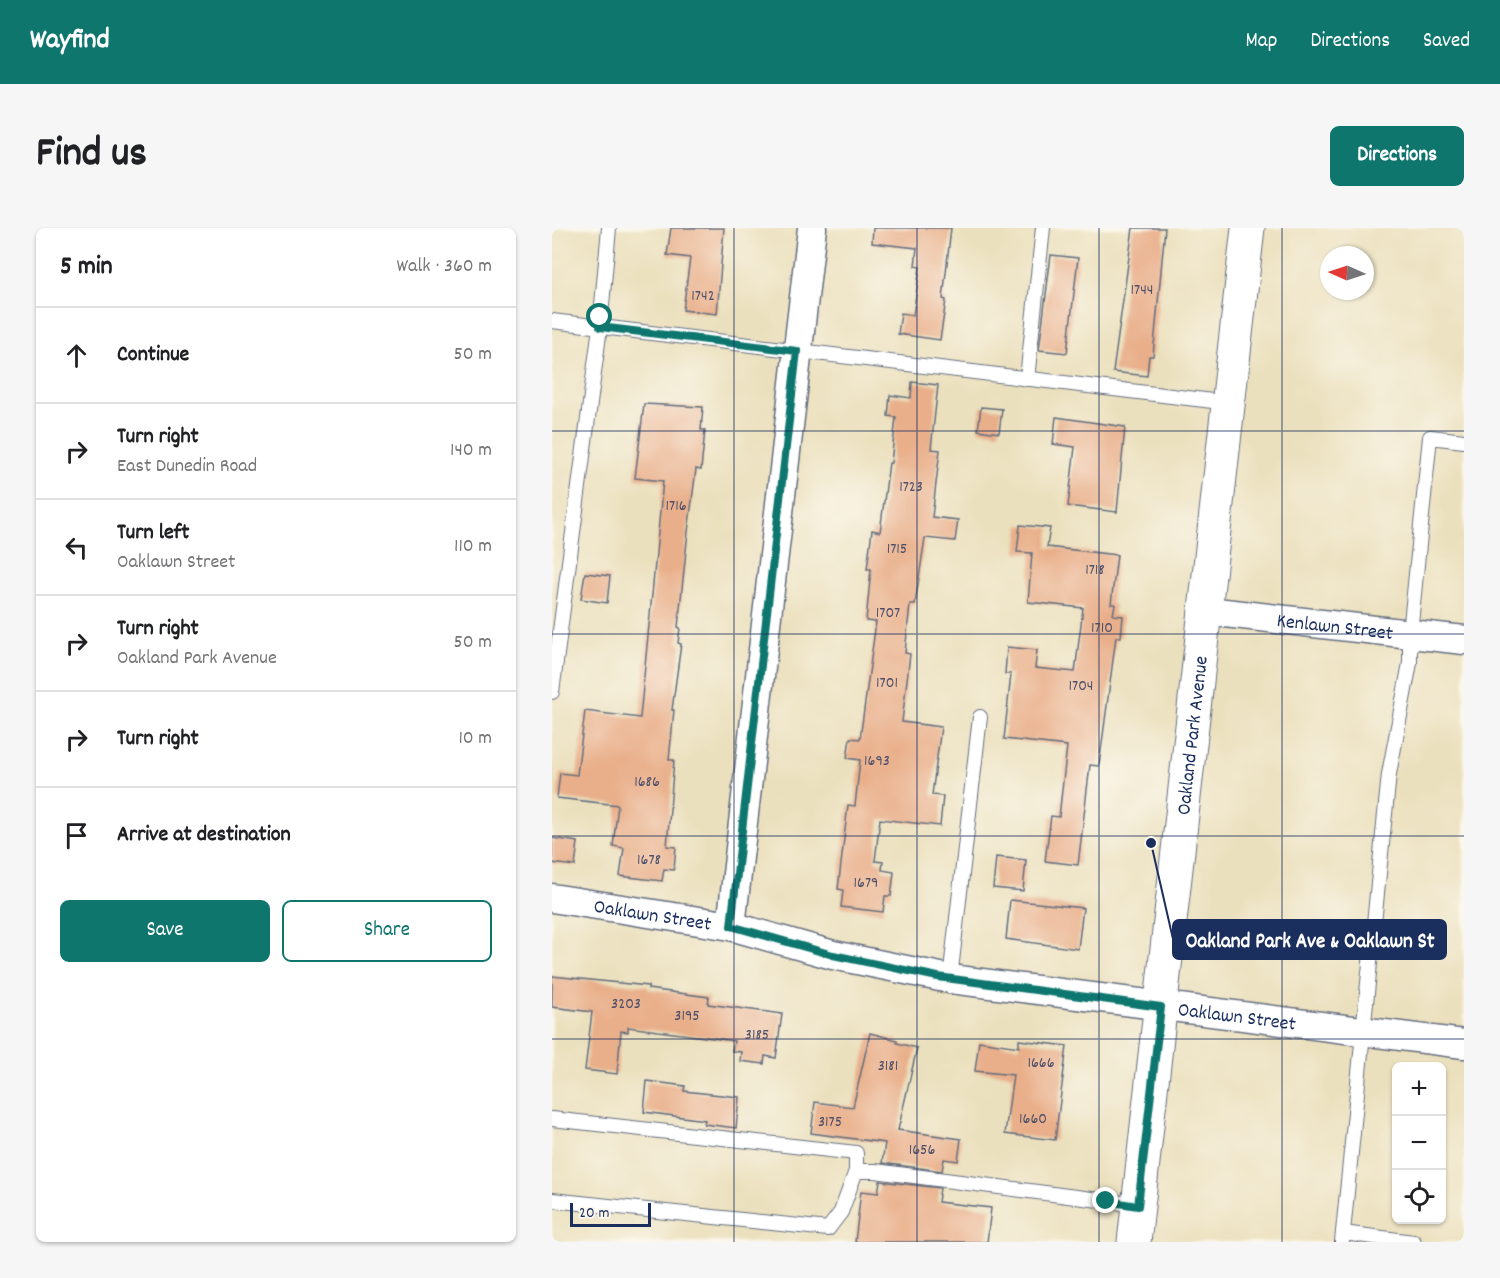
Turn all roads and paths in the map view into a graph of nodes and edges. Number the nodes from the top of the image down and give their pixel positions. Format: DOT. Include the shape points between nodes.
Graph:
graph roads {
  1 [pos="609,228"];
  2 [pos="812,228"];
  3 [pos="1043,228"];
  4 [pos="1248,228"];
  5 [pos="552,321"];
  6 [pos="600,327"];
  7 [pos="797,351"];
  8 [pos="1027,379"];
  9 [pos="1229,403"];
  10 [pos="1464,441"];
  11 [pos="1207,611"];
  12 [pos="1410,633"];
  13 [pos="1464,640"];
  14 [pos="552,692"];
  15 [pos="980,717"];
  16 [pos="552,898"];
  17 [pos="731,926"];
  18 [pos="950,979"];
  19 [pos="1161,1007"];
  20 [pos="1365,1032"];
  21 [pos="1464,1044"];
  22 [pos="552,1119"];
  23 [pos="856,1171"];
  24 [pos="552,1200"];
  25 [pos="1138,1206"];
  26 [pos="1342,1237"];
  27 [pos="1134,1242"];
  28 [pos="1414,1242"];
  1 -- 6 [label="lane"];
  2 -- 7 [label="street"];
  3 -- 8 [label="lane"];
  4 -- 9 [label="main road, Oakland Park Avenue"];
  5 -- 6 [label="lane"];
  6 -- 7 [label="lane"];
  6 -- 14 [label="lane"];
  7 -- 8 [label="lane"];
  7 -- 17 [label="street"];
  8 -- 9 [label="lane"];
  9 -- 11 [label="main road, Oakland Park Avenue"];
  10 -- 12 [label="lane" via="1430,436"];
  11 -- 12 [label="street, Kenlawn Street"];
  11 -- 19 [label="main road, Oakland Park Avenue"];
  12 -- 13 [label="street, Kenlawn Street"];
  12 -- 20 [label="lane" via="1410,663 1389,774"];
  15 -- 18 [label="lane"];
  16 -- 17 [label="street, Oaklawn Street"];
  17 -- 18 [label="street, Oaklawn Street" via="833,955"];
  18 -- 19 [label="street, Oaklawn Street"];
  19 -- 20 [label="street, Oaklawn Street"];
  19 -- 25 [label="main road, Oakland Park Avenue"];
  20 -- 21 [label="street, Oaklawn Street"];
  20 -- 26 [label="lane"];
  22 -- 23 [label="lane" via="856,1153"];
  23 -- 24 [label="lane" via="841,1212 828,1229"];
  23 -- 25 [label="lane"];
  25 -- 27 [label="main road, Oakland Park Avenue"];
  26 -- 28 [label="lane"];
}
